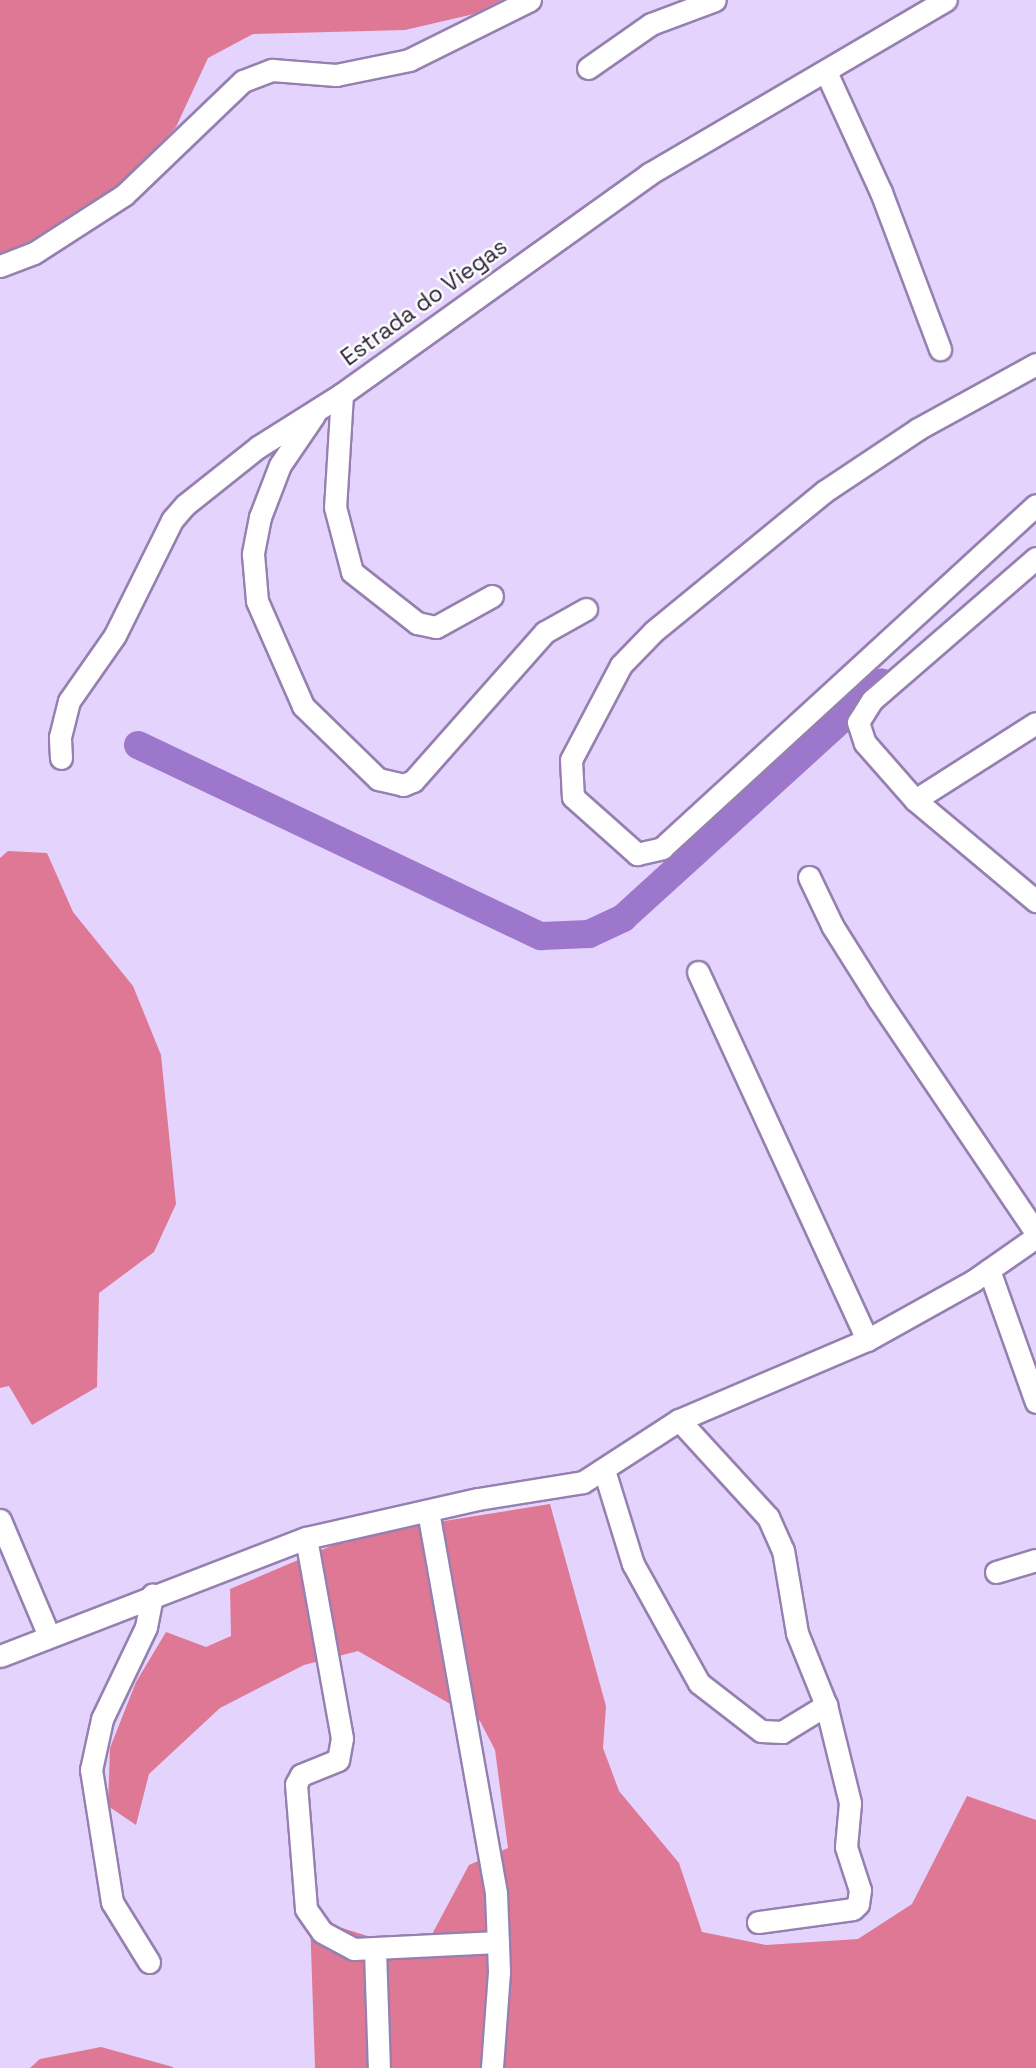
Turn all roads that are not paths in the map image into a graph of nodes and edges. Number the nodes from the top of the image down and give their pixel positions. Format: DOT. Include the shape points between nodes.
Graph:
graph roads {
  1 [pos="530,0"];
  2 [pos="715,0"];
  3 [pos="946,0"];
  4 [pos="588,68"];
  5 [pos="826,72"];
  6 [pos="0,266"];
  7 [pos="940,349"];
  8 [pos="1036,364"];
  9 [pos="342,394"];
  10 [pos="318,409"];
  11 [pos="1036,505"];
  12 [pos="1036,558"];
  13 [pos="492,596"];
  14 [pos="586,608"];
  15 [pos="1036,723"];
  16 [pos="61,758"];
  17 [pos="915,800"];
  18 [pos="810,877"];
  19 [pos="1036,901"];
  20 [pos="698,972"];
  21 [pos="1036,1235"];
  22 [pos="989,1270"];
  23 [pos="867,1340"];
  24 [pos="1036,1402"];
  25 [pos="679,1420"];
  26 [pos="604,1470"];
  27 [pos="428,1511"];
  28 [pos="0,1520"];
  29 [pos="306,1538"];
  30 [pos="1036,1560"];
  31 [pos="996,1572"];
  32 [pos="152,1595"];
  33 [pos="50,1636"];
  34 [pos="0,1656"];
  35 [pos="826,1705"];
  36 [pos="758,1922"];
  37 [pos="498,1942"];
  38 [pos="375,1950"];
  39 [pos="149,1962"];
  40 [pos="379,2068"];
  41 [pos="492,2068"];
  1 -- 6 [label="street" via="409,60 336,75 272,70 243,81 124,195 34,253"];
  2 -- 4 [label="street" via="652,24"];
  3 -- 5 [label="street, Estrada do Viegas"];
  5 -- 7 [label="street" via="881,192"];
  5 -- 9 [label="street, Estrada do Viegas" via="649,174"];
  8 -- 11 [label="street" via="919,429 825,491 653,632 621,665 571,760 573,797 637,854 662,848"];
  9 -- 10 [label="street, Estrada do Viegas"];
  9 -- 13 [label="street" via="335,507 352,572 417,623 436,627 475,610"];
  10 -- 14 [label="street" via="270,485 253,554 257,600 303,706 361,766 391,784 414,781 545,632"];
  10 -- 16 [label="street, Estrada do Viegas" via="258,447 172,520 129,612 69,701 60,737"];
  12 -- 17 [label="street" via="862,713 859,732 865,743"];
  15 -- 17 [label="street"];
  17 -- 19 [label="street"];
  18 -- 21 [label="street" via="833,927 878,1000"];
  20 -- 23 [label="street"];
  21 -- 22 [label="street"];
  22 -- 23 [label="street"];
  22 -- 24 [label="street"];
  23 -- 25 [label="street"];
  25 -- 26 [label="street"];
  25 -- 35 [label="street" via="768,1517 783,1550 797,1633"];
  26 -- 27 [label="street" via="562,1489"];
  26 -- 35 [label="street" via="633,1564 699,1683 761,1731 782,1732"];
  27 -- 29 [label="street"];
  27 -- 37 [label="street" via="496,1893"];
  28 -- 33 [label="street"];
  29 -- 32 [label="street"];
  29 -- 38 [label="street" via="342,1738 338,1760 301,1775 296,1784 306,1909 322,1932 341,1946"];
  30 -- 31 [label="street"];
  32 -- 33 [label="street"];
  32 -- 39 [label="street" via="146,1627 102,1720 91,1770 112,1902"];
  33 -- 34 [label="street"];
  35 -- 36 [label="street" via="850,1803 846,1847 860,1889 859,1905"];
  37 -- 38 [label="street"];
  37 -- 41 [label="street"];
  38 -- 40 [label="street"];
}
